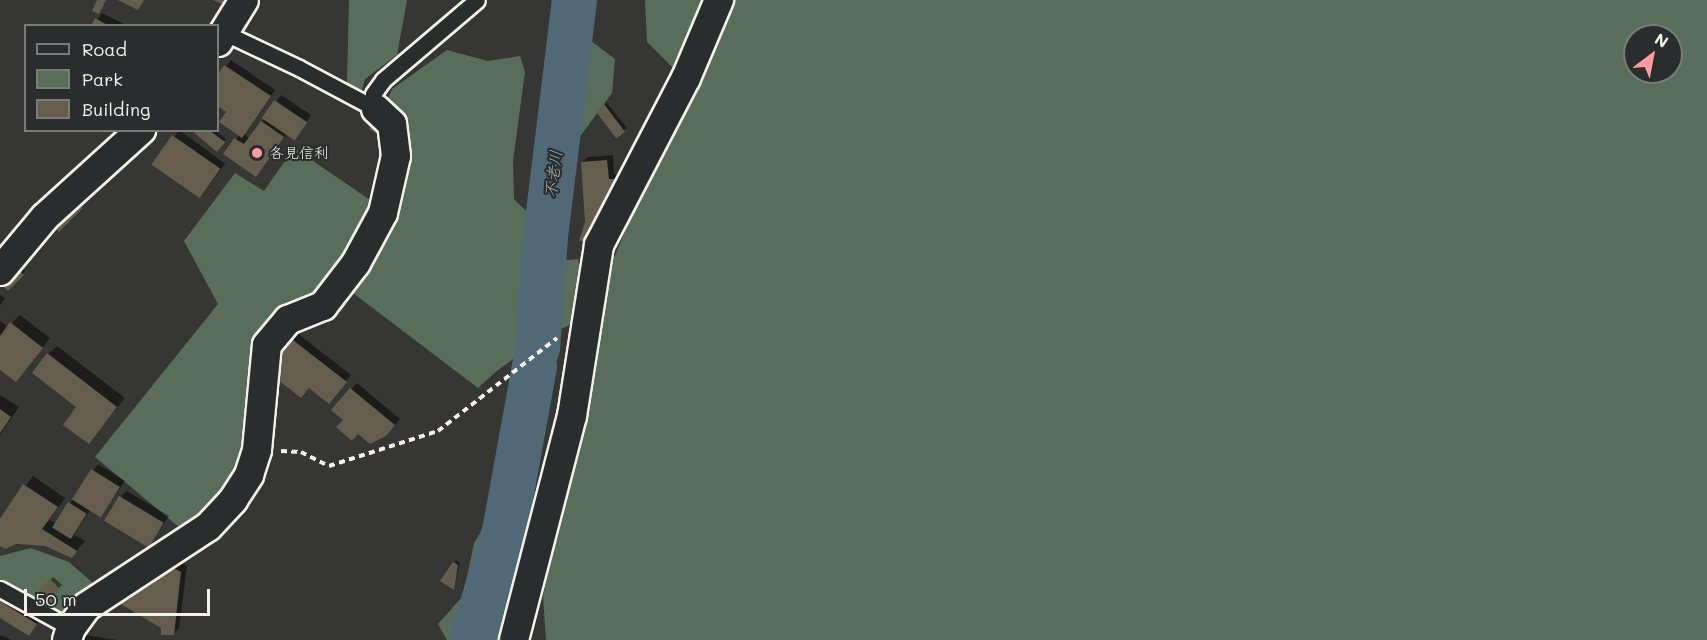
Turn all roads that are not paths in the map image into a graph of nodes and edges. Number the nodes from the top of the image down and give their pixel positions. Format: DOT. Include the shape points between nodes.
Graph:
graph roads {
  1 [pos="244,0"];
  2 [pos="477,0"];
  3 [pos="719,0"];
  4 [pos="221,38"];
  5 [pos="376,109"];
  6 [pos="139,132"];
  7 [pos="0,271"];
  8 [pos="0,589"];
  9 [pos="69,634"];
  10 [pos="514,640"];
  1 -- 4 [label="street"];
  2 -- 5 [label="lane" via="383,80 373,94"];
  3 -- 10 [label="street" via="686,78 599,245 572,416"];
  4 -- 5 [label="lane" via="299,68"];
  5 -- 9 [label="street" via="392,124 396,156 383,213 356,263 323,306 288,320 267,345 257,450 249,475 208,527 86,607"];
  6 -- 7 [label="street" via="45,217"];
  8 -- 9 [label="lane"];
}
